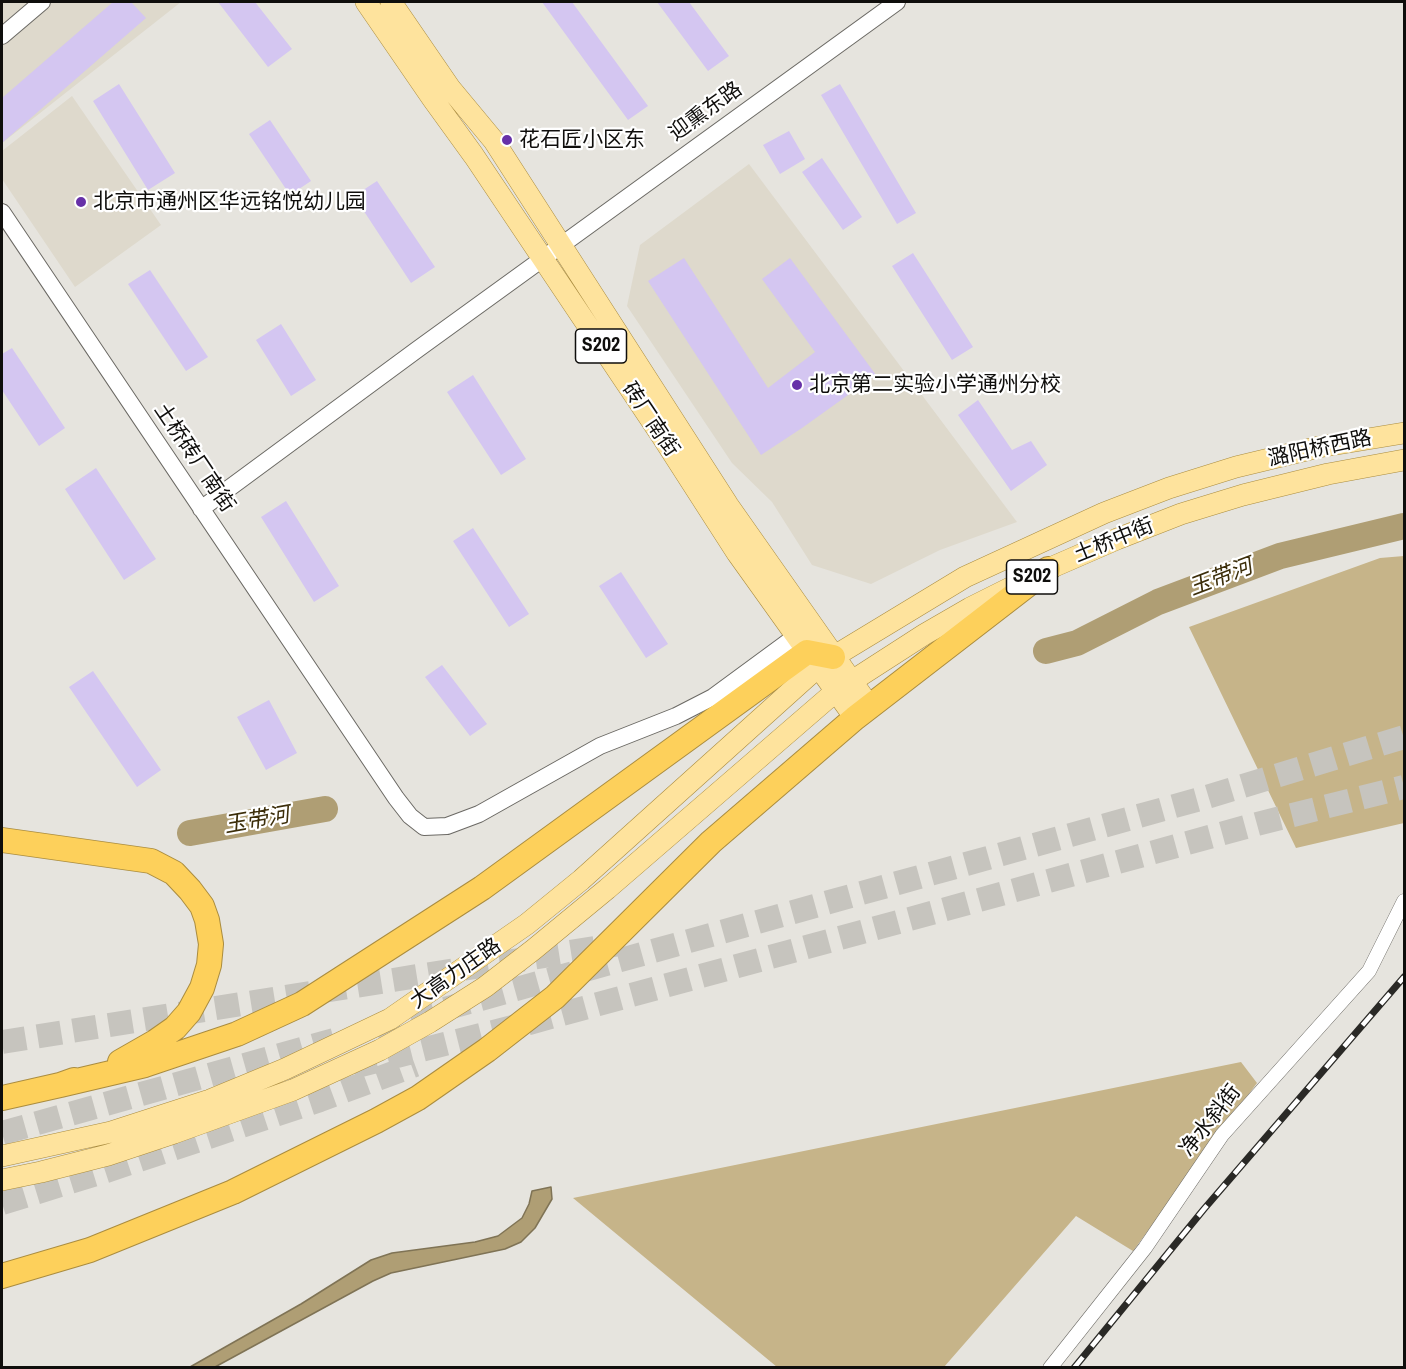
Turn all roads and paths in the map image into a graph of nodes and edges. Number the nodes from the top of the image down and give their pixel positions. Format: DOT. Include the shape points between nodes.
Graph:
graph roads {
  1 [pos="42,2"];
  2 [pos="366,2"];
  3 [pos="391,2"];
  4 [pos="897,2"];
  5 [pos="874,8"];
  6 [pos="2,36"];
  7 [pos="2,212"];
  8 [pos="561,246"];
  9 [pos="542,259"];
  10 [pos="1404,433"];
  11 [pos="1404,460"];
  12 [pos="1243,495"];
  13 [pos="201,509"];
  14 [pos="1048,569"];
  15 [pos="814,653"];
  16 [pos="843,686"];
  17 [pos="862,712"];
  18 [pos="2,840"];
  19 [pos="1404,901"];
  20 [pos="60,1085"];
  21 [pos="2,1098"];
  22 [pos="2,1156"];
  23 [pos="2,1180"];
  24 [pos="2,1276"];
  25 [pos="1050,1368"];
  1 -- 6 [label="street"];
  2 -- 9 [label="main road, 砖厂南街 / S202"];
  3 -- 8 [label="main road, 砖厂南街 / S202" via="450,88 494,141"];
  4 -- 5 [label="street, 迎熏东路"];
  5 -- 8 [label="street, 迎熏东路"];
  7 -- 13 [label="street, 土桥砖厂南街"];
  8 -- 9 [label="street, 迎熏东路"];
  8 -- 15 [label="main road, 砖厂南街 / S202" via="722,495"];
  9 -- 13 [label="street, 迎熏东路"];
  9 -- 15 [label="main road, 砖厂南街 / S202" via="737,553"];
  10 -- 15 [label="main road, 潞阳桥西路" via="1319,447 1169,488 1104,513 965,577"];
  11 -- 12 [label="main road, 潞阳桥西路 / S202"];
  12 -- 14 [label="main road, 土桥中街 / S202" via="1138,530"];
  13 -- 15 [label="street, 土桥砖厂南街" via="410,816 424,827 447,826 479,813 600,746"];
  14 -- 16 [label="main road, 土桥中街 / S202" via="961,614"];
  14 -- 17 [label="highway"];
  15 -- 16 [label="main road, 砖厂南街 / S202"];
  15 -- 20 [label="highway" via="482,888 302,1004 237,1034 145,1065"];
  15 -- 22 [label="main road, 大高力庄路" via="582,880 527,924 390,1019 210,1100 111,1132"];
  16 -- 17 [label="main road, 砖厂南街 / S202"];
  16 -- 23 [label="main road, 大高力庄路" via="533,950 430,1022 380,1050 282,1094 108,1155"];
  17 -- 24 [label="highway" via="711,842 555,997 418,1098 233,1192 90,1250"];
  18 -- 20 [label="highway" via="151,861 174,873 202,906 207,920 209,965 189,1012 168,1033 126,1059"];
  19 -- 25 [label="street, 净水斜街" via="1369,971 1222,1135 1145,1248"];
  20 -- 21 [label="highway"];
}
